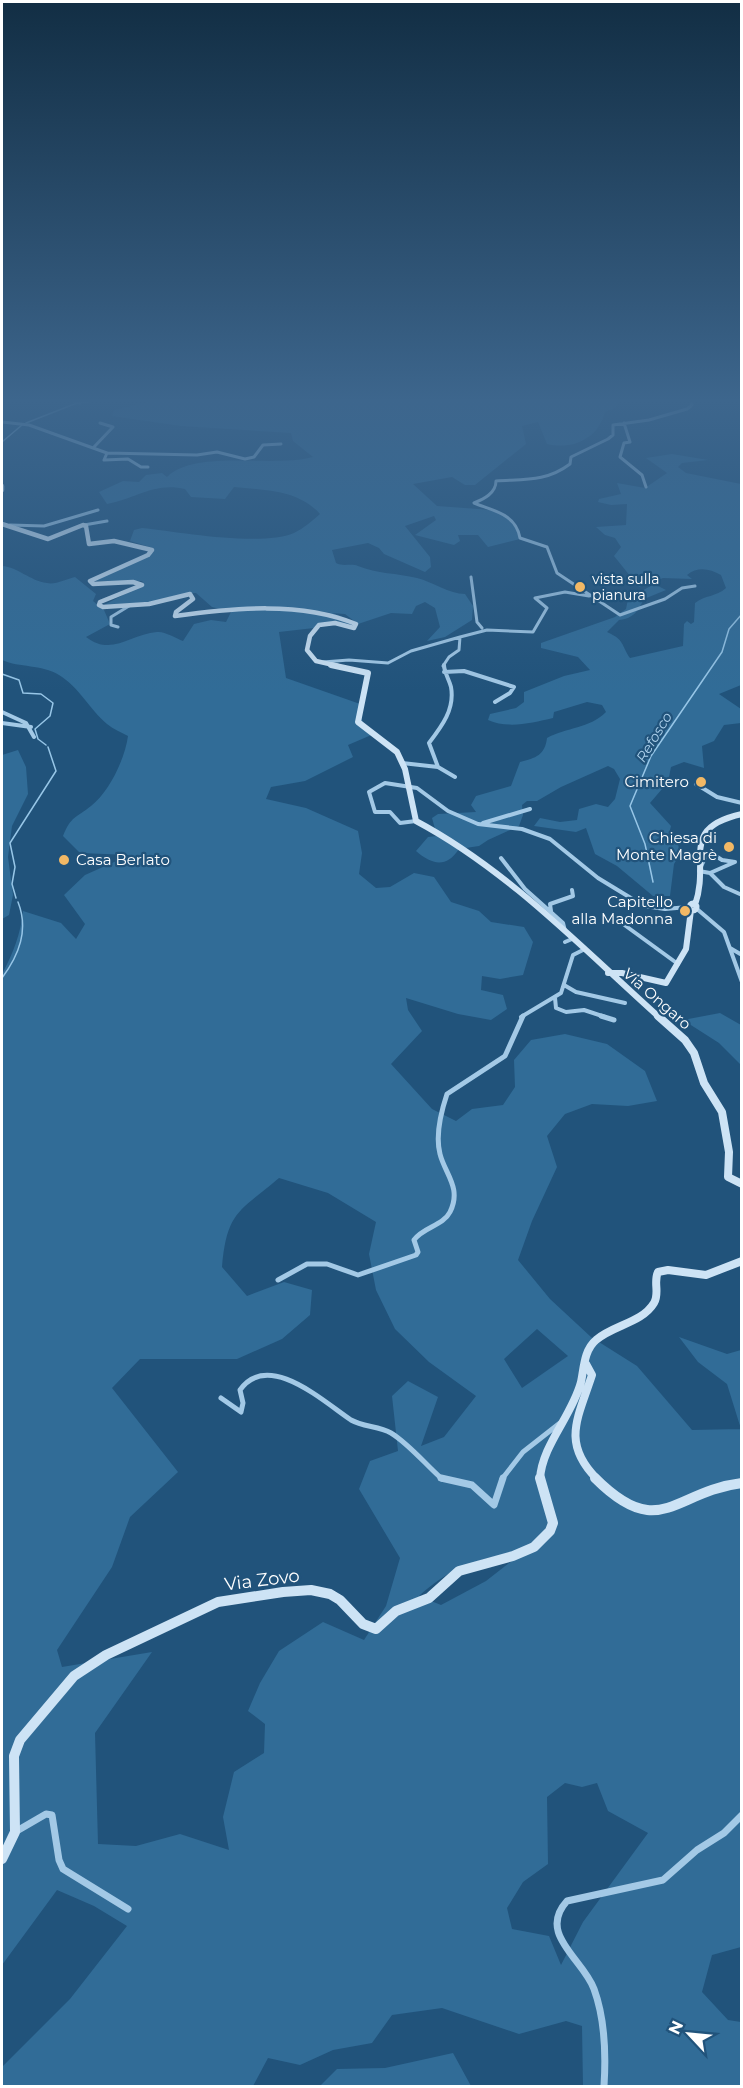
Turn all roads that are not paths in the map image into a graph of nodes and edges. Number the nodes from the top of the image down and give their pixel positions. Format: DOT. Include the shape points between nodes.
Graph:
graph roads {
  1 [pos="487,496"];
  2 [pos="98,510"];
  3 [pos="107,521"];
  4 [pos="2,524"];
  5 [pos="10,525"];
  6 [pos="84,525"];
  7 [pos="471,577"];
  8 [pos="695,586"];
  9 [pos="589,596"];
  10 [pos="129,606"];
  11 [pos="118,627"];
  12 [pos="482,628"];
  13 [pos="460,637"];
  14 [pos="323,662"];
  15 [pos="444,672"];
  16 [pos="495,702"];
  17 [pos="2,712"];
  18 [pos="2,723"];
  19 [pos="31,727"];
  20 [pos="34,736"];
  21 [pos="402,763"];
  22 [pos="438,767"];
  23 [pos="455,777"];
  24 [pos="702,779"];
  25 [pos="411,786"];
  26 [pos="741,803"];
  27 [pos="530,809"];
  28 [pos="741,814"];
  29 [pos="416,821"];
  30 [pos="478,824"];
  31 [pos="501,858"];
  32 [pos="699,871"];
  33 [pos="710,873"];
  34 [pos="572,891"];
  35 [pos="741,895"];
  36 [pos="693,908"];
  37 [pos="552,913"];
  38 [pos="619,921"];
  39 [pos="565,931"];
  40 [pos="572,939"];
  41 [pos="565,942"];
  42 [pos="730,948"];
  43 [pos="583,950"];
  44 [pos="741,955"];
  45 [pos="678,964"];
  46 [pos="608,973"];
  47 [pos="741,982"];
  48 [pos="564,985"];
  49 [pos="555,998"];
  50 [pos="625,1004"];
  51 [pos="614,1020"];
  52 [pos="741,1184"];
  53 [pos="741,1261"];
  54 [pos="278,1280"];
  55 [pos="586,1364"];
  56 [pos="221,1398"];
  57 [pos="563,1421"];
  58 [pos="741,1483"];
  59 [pos="741,1815"];
  60 [pos="15,1832"];
  61 [pos="2,1859"];
  62 [pos="128,1908"];
  63 [pos="604,2086"];
  1 -- 9 [label="street" via="474,503 515,521 520,538 546,546 557,573 578,584"];
  2 -- 5 [label="street" via="44,526"];
  3 -- 6 [label="street"];
  4 -- 5 [label="main road"];
  5 -- 6 [label="main road" via="48,538"];
  6 -- 10 [label="main road" via="89,544 114,541 153,551 89,582 141,584 99,603 106,608"];
  7 -- 12 [label="street" via="477,622"];
  8 -- 9 [label="street" via="682,588 627,614 617,614"];
  9 -- 12 [label="street" via="565,592 535,598 547,608 533,632"];
  10 -- 11 [label="street" via="111,617 111,625"];
  10 -- 14 [label="main road" via="190,594 193,600 175,616 269,609 333,614 356,624 354,628 321,624 314,628 307,645 312,658"];
  12 -- 13 [label="street"];
  13 -- 14 [label="street" via="411,651 388,663"];
  13 -- 15 [label="street" via="461,647 449,657"];
  14 -- 21 [label="main road" via="368,673 358,722 392,746"];
  15 -- 16 [label="street" via="464,671 514,687"];
  15 -- 22 [label="street" via="451,688 450,709 429,743"];
  17 -- 19 [label="street"];
  18 -- 19 [label="street"];
  19 -- 20 [label="street"];
  21 -- 22 [label="street"];
  21 -- 25 [label="main road"];
  22 -- 23 [label="street"];
  24 -- 26 [label="street" via="696,783 717,797"];
  25 -- 29 [label="main road"];
  25 -- 29 [label="street, Via Ongaro" via="385,783 369,795 375,812 389,811 400,823"];
  25 -- 30 [label="street" via="448,811"];
  27 -- 30 [label="street"];
  28 -- 32 [label="main road" via="722,817 708,826 698,850"];
  29 -- 39 [label="main road, Via Ongaro" via="452,840"];
  30 -- 36 [label="street" via="522,829 550,839 598,878 644,906"];
  31 -- 37 [label="street" via="525,889"];
  32 -- 33 [label="street"];
  32 -- 33 [label="street" via="712,853 722,860 735,861"];
  32 -- 36 [label="main road"];
  33 -- 35 [label="street" via="724,887"];
  34 -- 37 [label="street" via="573,896 550,904"];
  36 -- 42 [label="street" via="722,928 729,937"];
  36 -- 45 [label="main road" via="686,948"];
  37 -- 39 [label="street" via="563,923"];
  38 -- 45 [label="street"];
  39 -- 40 [label="main road, Via Ongaro"];
  40 -- 41 [label="street"];
  40 -- 43 [label="main road, Via Ongaro"];
  42 -- 44 [label="street"];
  42 -- 47 [label="street"];
  43 -- 46 [label="main road, Via Ongaro"];
  43 -- 48 [label="street" via="573,955"];
  45 -- 46 [label="main road" via="666,983 615,971"];
  46 -- 52 [label="main road, Via Ongaro" via="677,1032 694,1053 704,1083 722,1112 729,1152 728,1178"];
  48 -- 49 [label="street"];
  48 -- 50 [label="street" via="575,992"];
  49 -- 51 [label="street" via="556,1008 561,1011 584,1010"];
  49 -- 54 [label="street" via="518,1020 505,1056 447,1094 440,1146 453,1185 452,1210 446,1220 418,1234 414,1240 416,1255 358,1275 325,1263 303,1264"];
  53 -- 55 [label="main road" via="706,1275 658,1272 654,1278 657,1297 651,1309 595,1341"];
  55 -- 57 [label="main road"];
  55 -- 58 [label="main road" via="592,1375 576,1453 626,1505 654,1511 670,1508 708,1490"];
  56 -- 57 [label="street" via="241,1412 240,1390 247,1380 268,1374 290,1380 354,1422 390,1432 443,1480 472,1485 494,1505 500,1483 511,1465"];
  57 -- 60 [label="main road, Via Zovo" via="538,1481 554,1520 544,1540 532,1549 456,1572 430,1598 395,1611 376,1629 363,1624 336,1596 321,1591 242,1597 190,1613 82,1670 40,1713 16,1747"];
  59 -- 63 [label="street" via="663,1880 563,1904 557,1916 557,1932 594,1990 605,2055"];
  60 -- 61 [label="main road, Via Zovo"];
  60 -- 62 [label="street" via="46,1814 52,1815 58,1860 63,1869"];
}
